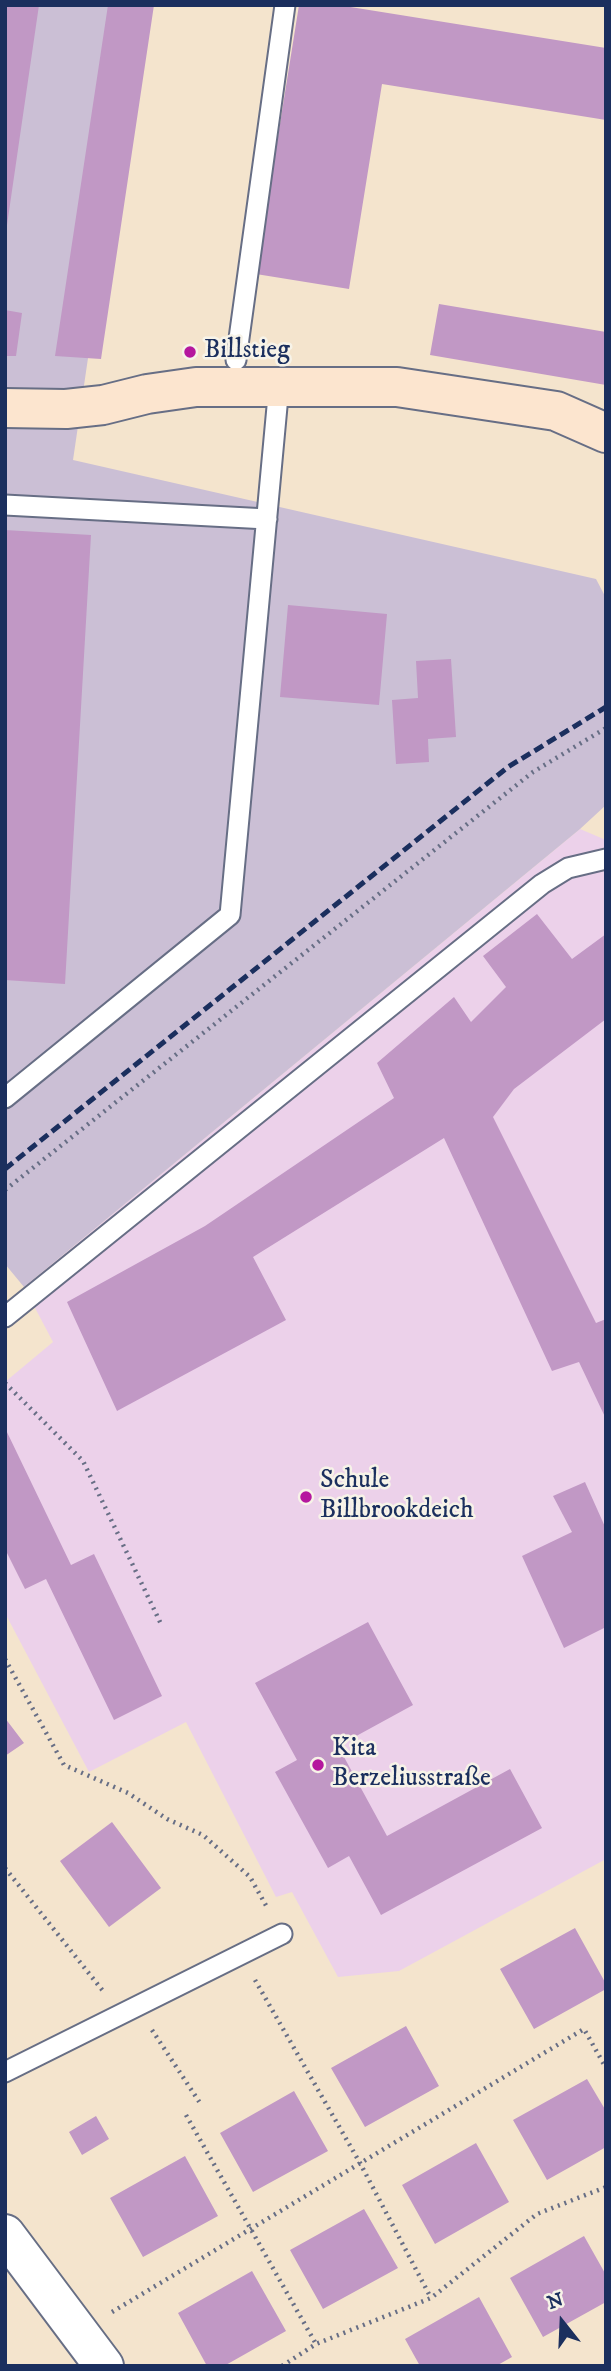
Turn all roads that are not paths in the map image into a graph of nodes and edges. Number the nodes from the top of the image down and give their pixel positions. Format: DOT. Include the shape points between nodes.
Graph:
graph roads {
  1 [pos="285,5"];
  2 [pos="236,360"];
  3 [pos="279,385"];
  4 [pos="5,408"];
  5 [pos="606,433"];
  6 [pos="5,505"];
  7 [pos="267,519"];
  8 [pos="606,859"];
  9 [pos="5,1098"];
  10 [pos="5,1317"];
  11 [pos="282,1934"];
  12 [pos="5,2072"];
  13 [pos="5,2234"];
  14 [pos="104,2366"];
  1 -- 2 [label="lane"];
  3 -- 4 [label="street" via="195,387 66,409"];
  3 -- 5 [label="street" via="397,387 556,411"];
  3 -- 7 [label="lane"];
  6 -- 7 [label="lane"];
  7 -- 9 [label="lane" via="230,915"];
  8 -- 10 [label="lane" via="568,868 542,884"];
  11 -- 12 [label="lane"];
  13 -- 14 [label="street"];
}
